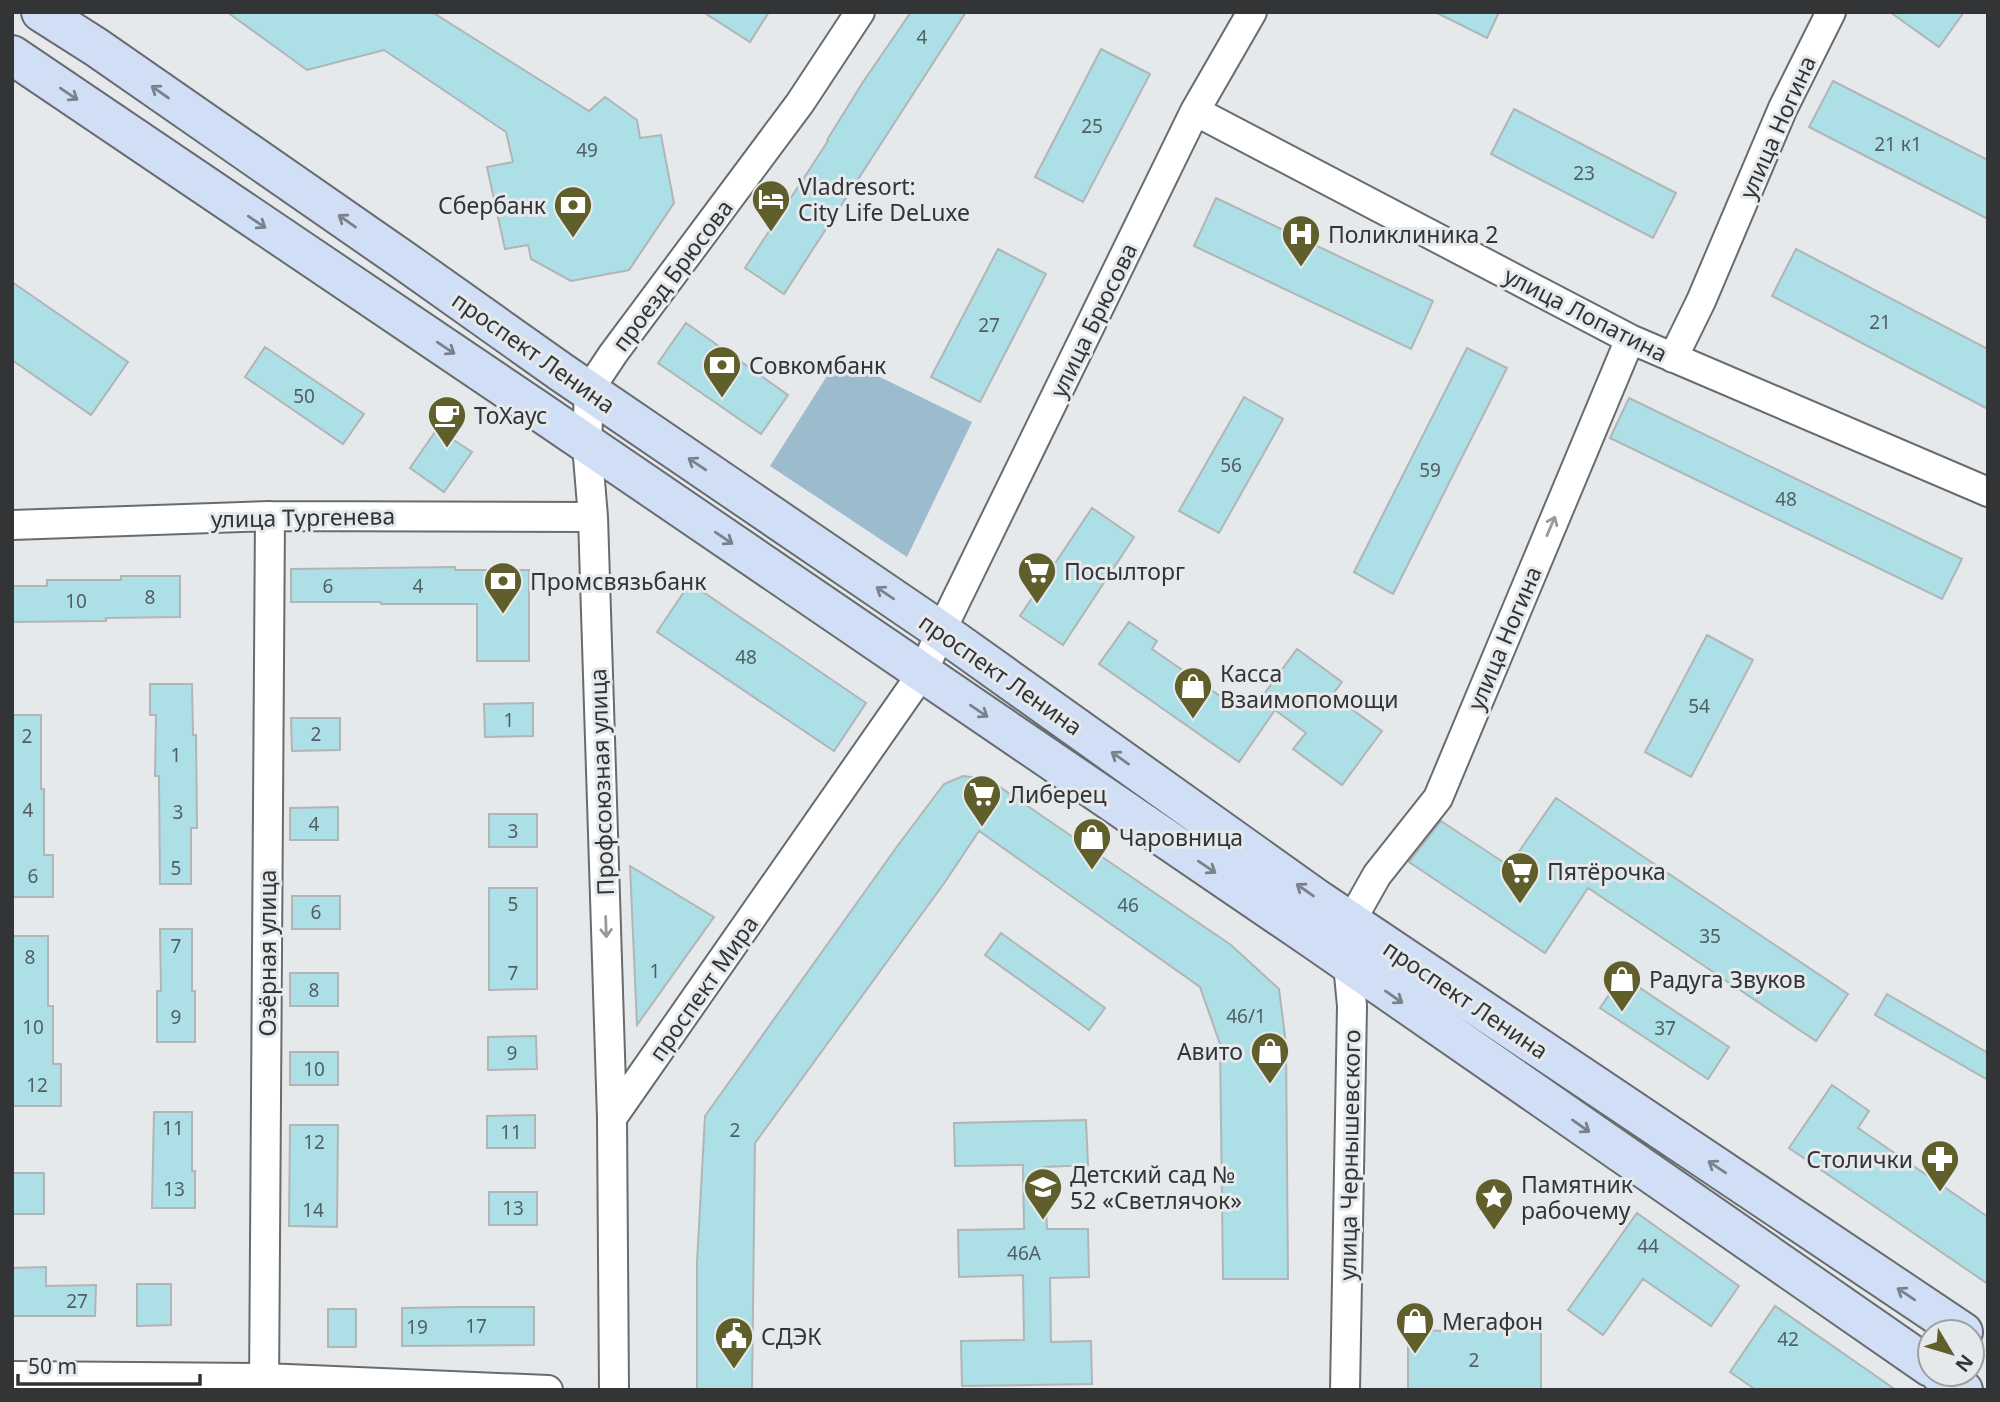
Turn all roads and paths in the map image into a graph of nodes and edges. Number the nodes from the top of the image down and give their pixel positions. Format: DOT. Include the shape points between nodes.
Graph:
graph roads {
  1 [pos="41,12"];
  2 [pos="860,12"];
  3 [pos="1252,12"];
  4 [pos="1831,12"];
  5 [pos="12,55"];
  6 [pos="1195,111"];
  7 [pos="1630,339"];
  8 [pos="1673,358"];
  9 [pos="589,390"];
  10 [pos="587,445"];
  11 [pos="1988,492"];
  12 [pos="270,516"];
  13 [pos="593,516"];
  14 [pos="12,525"];
  15 [pos="941,631"];
  16 [pos="923,672"];
  17 [pos="1351,921"];
  18 [pos="1348,964"];
  19 [pos="612,1118"];
  20 [pos="1942,1318"];
  21 [pos="1916,1357"];
  22 [pos="12,1376"];
  23 [pos="264,1384"];
  24 [pos="548,1390"];
  25 [pos="614,1390"];
  26 [pos="1345,1390"];
  9 -- 1 [label="main road, проспект Ленина, one-way"];
  2 -- 9 [label="street, проезд Брюсова" via="800,103"];
  3 -- 6 [label="street, улица Брюсова"];
  4 -- 8 [label="street, улица Ногина" via="1783,108"];
  5 -- 10 [label="main road, проспект Ленина, one-way"];
  6 -- 7 [label="street, улица Лопатина"];
  6 -- 15 [label="street, улица Брюсова"];
  7 -- 8 [label="street, улица Лопатина"];
  17 -- 7 [label="street, улица Ногина, one-way" via="1377,875 1438,798"];
  8 -- 11 [label="street, улица Лопатина"];
  9 -- 10 [label="street"];
  15 -- 9 [label="main road, проспект Ленина, one-way"];
  10 -- 13 [label="street, Профсоюзная улица"];
  10 -- 16 [label="main road, проспект Ленина, one-way"];
  12 -- 13 [label="street, улица Тургенева"];
  12 -- 14 [label="street, улица Тургенева"];
  12 -- 23 [label="street, Озёрная улица"];
  13 -- 19 [label="street, Профсоюзная улица, one-way"];
  15 -- 16 [label="street, проспект Мира"];
  17 -- 15 [label="main road, проспект Ленина, one-way"];
  16 -- 18 [label="main road, проспект Ленина, one-way"];
  16 -- 19 [label="street, проспект Мира"];
  17 -- 18 [label="street, улица Чернышевского"];
  20 -- 17 [label="main road, проспект Ленина, one-way"];
  18 -- 21 [label="main road, проспект Ленина, one-way"];
  18 -- 26 [label="street, улица Чернышевского" via="1352,1006"];
  19 -- 25 [label="street"];
  22 -- 23 [label="street"];
  23 -- 24 [label="street"];
}
